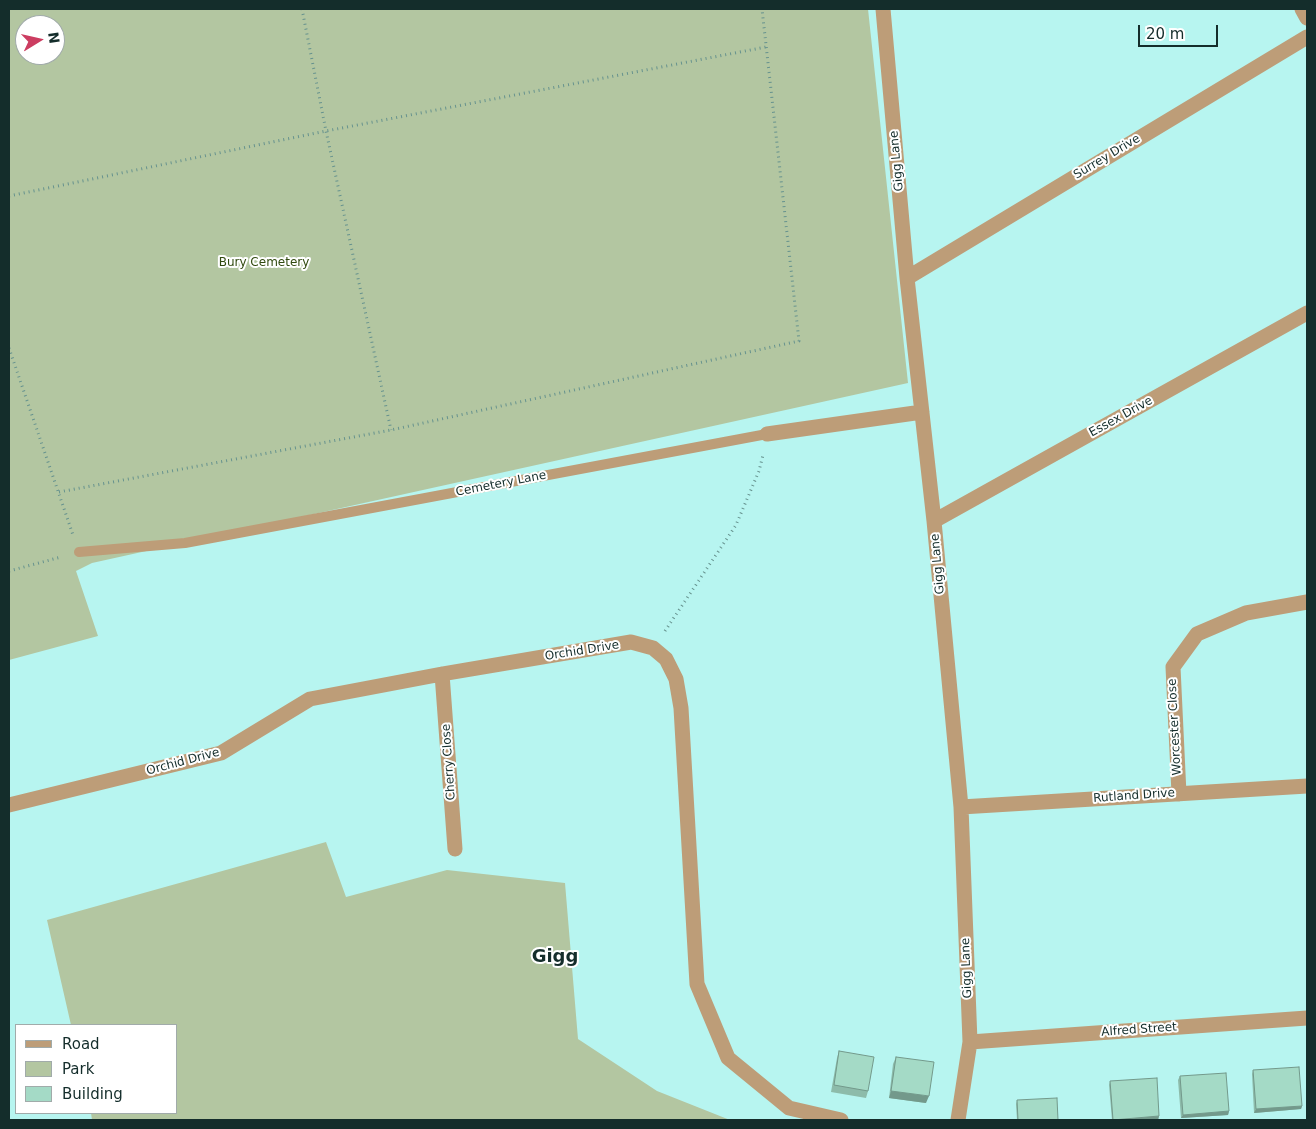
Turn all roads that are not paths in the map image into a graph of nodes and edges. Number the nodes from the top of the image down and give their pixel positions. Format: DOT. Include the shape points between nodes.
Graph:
graph roads {
  1 [pos="883,9"];
  2 [pos="1302,9"];
  3 [pos="1307,18"];
  4 [pos="1307,37"];
  5 [pos="907,278"];
  6 [pos="1307,314"];
  7 [pos="922,412"];
  8 [pos="767,434"];
  9 [pos="934,522"];
  10 [pos="79,552"];
  11 [pos="1307,602"];
  12 [pos="442,674"];
  13 [pos="1307,786"];
  14 [pos="1178,794"];
  15 [pos="9,805"];
  16 [pos="961,807"];
  17 [pos="455,850"];
  18 [pos="1307,1018"];
  19 [pos="970,1042"];
  20 [pos="840,1120"];
  21 [pos="958,1120"];
  1 -- 5 [label="street, Gigg Lane"];
  2 -- 3 [label="street"];
  4 -- 5 [label="street, Surrey Drive"];
  5 -- 7 [label="street, Gigg Lane"];
  6 -- 9 [label="street, Essex Drive"];
  7 -- 8 [label="street, Cemetery Lane"];
  7 -- 9 [label="street, Gigg Lane"];
  8 -- 10 [label="lane, Cemetery Lane" via="185,543"];
  9 -- 16 [label="street, Gigg Lane"];
  11 -- 14 [label="street, Worcester Close" via="1246,613 1197,634 1172,667"];
  12 -- 15 [label="street, Orchid Drive" via="310,699 221,753"];
  12 -- 17 [label="street, Cherry Close"];
  12 -- 20 [label="street, Orchid Drive" via="631,642 653,648 666,659 676,679 681,708 697,984 728,1058 789,1108"];
  13 -- 14 [label="street, Rutland Drive"];
  14 -- 16 [label="street, Rutland Drive"];
  16 -- 19 [label="street, Gigg Lane"];
  18 -- 19 [label="street, Alfred Street"];
  19 -- 21 [label="street, Gigg Lane"];
}
